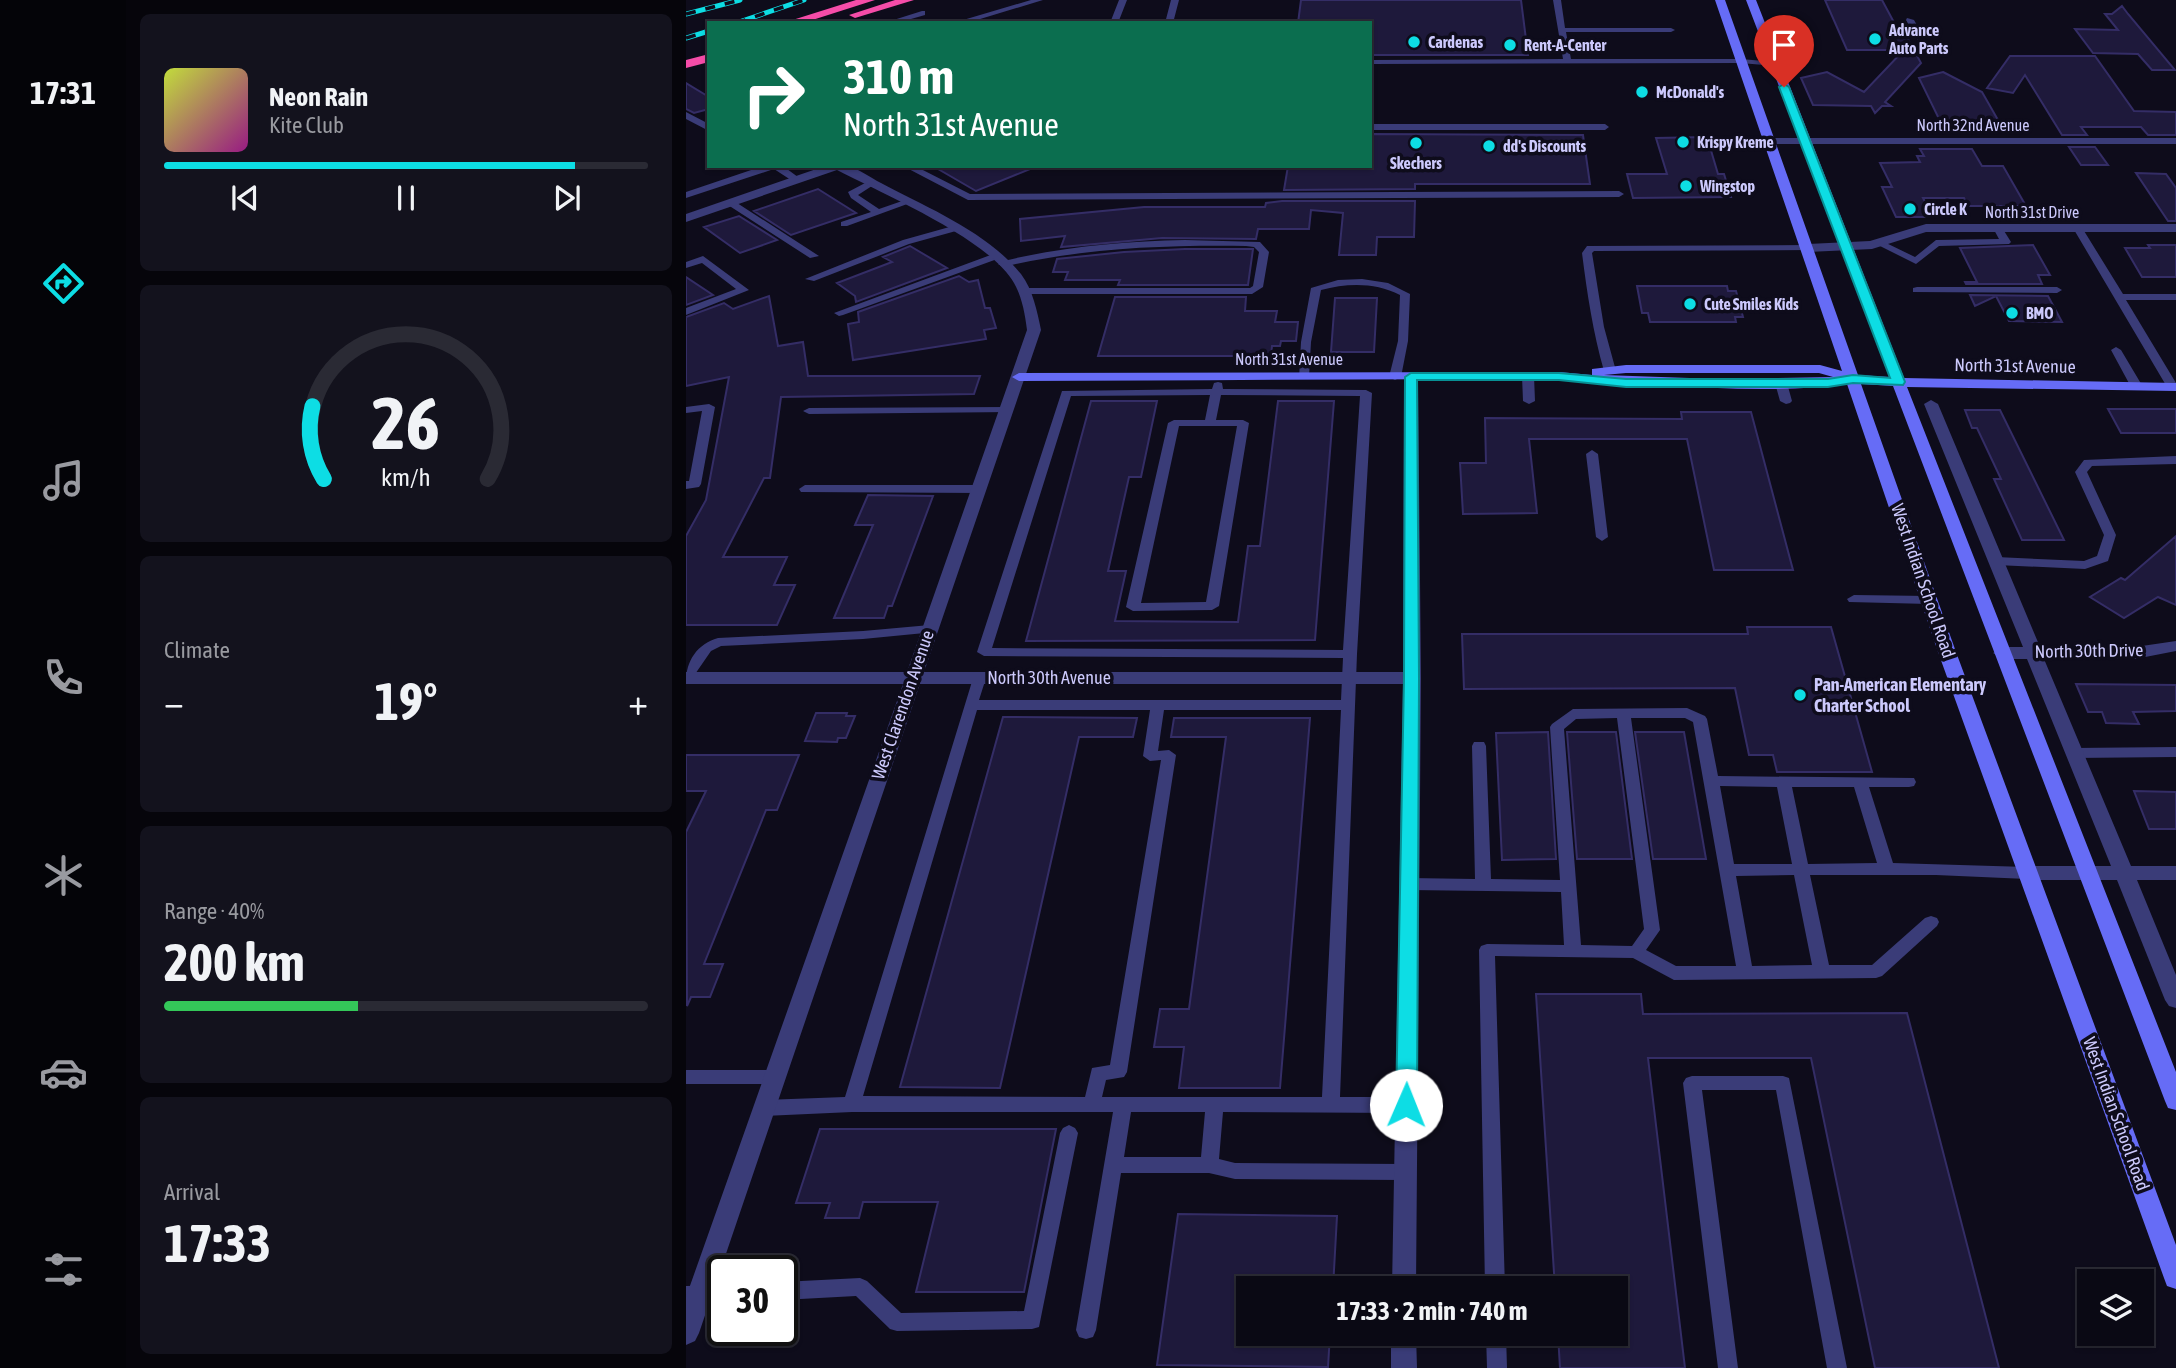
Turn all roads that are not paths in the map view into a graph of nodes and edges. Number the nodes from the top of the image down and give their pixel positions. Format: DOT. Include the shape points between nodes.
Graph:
graph roads {
  1 [pos="869,0"];
  2 [pos="908,0"];
  3 [pos="1039,0"];
  4 [pos="1123,0"];
  5 [pos="1175,0"];
  6 [pos="1558,0"];
  7 [pos="1720,0"];
  8 [pos="1751,0"];
  9 [pos="922,13"];
  10 [pos="977,19"];
  11 [pos="1910,20"];
  12 [pos="796,21"];
  13 [pos="837,21"];
  14 [pos="895,21"];
  15 [pos="1115,21"];
  16 [pos="1170,21"];
  17 [pos="1562,30"];
  18 [pos="1671,30"];
  19 [pos="707,46"];
  20 [pos="1926,48"];
  21 [pos="686,52"];
  22 [pos="707,59"];
  23 [pos="1567,61"];
  24 [pos="1741,61"];
  25 [pos="1372,62"];
  26 [pos="686,64"];
  27 [pos="1775,64"];
  28 [pos="686,115"];
  29 [pos="707,127"];
  30 [pos="1372,127"];
  31 [pos="1605,127"];
  32 [pos="1769,141"];
  33 [pos="1805,141"];
  34 [pos="2176,141"];
  35 [pos="768,168"];
  36 [pos="777,168"];
  37 [pos="832,168"];
  38 [pos="842,168"];
  39 [pos="911,168"];
  40 [pos="797,180"];
  41 [pos="870,184"];
  42 [pos="1619,194"];
  43 [pos="686,195"];
  44 [pos="731,203"];
  45 [pos="905,203"];
  46 [pos="878,212"];
  47 [pos="686,218"];
  48 [pos="844,224"];
  49 [pos="1998,228"];
  50 [pos="2078,228"];
  51 [pos="2176,228"];
  52 [pos="953,229"];
  53 [pos="1879,243"];
  54 [pos="1846,247"];
  55 [pos="1808,248"];
  56 [pos="814,256"];
  57 [pos="1000,260"];
  58 [pos="686,265"];
  59 [pos="810,279"];
  60 [pos="1917,290"];
  61 [pos="2057,290"];
  62 [pos="1023,291"];
  63 [pos="2119,297"];
  64 [pos="2176,297"];
  65 [pos="686,312"];
  66 [pos="839,313"];
  67 [pos="2116,350"];
  68 [pos="1609,371"];
  69 [pos="1528,376"];
  70 [pos="1559,376"];
  71 [pos="1019,377"];
  72 [pos="1083,377"];
  73 [pos="1220,377"];
  74 [pos="1303,377"];
  75 [pos="1366,377"];
  76 [pos="1403,377"];
  77 [pos="1853,379"];
  78 [pos="1898,382"];
  79 [pos="1781,383"];
  80 [pos="2137,387"];
  81 [pos="2174,387"];
  82 [pos="1079,393"];
  83 [pos="1217,393"];
  84 [pos="1366,393"];
  85 [pos="1529,401"];
  86 [pos="1786,401"];
  87 [pos="1931,404"];
  88 [pos="686,410"];
  89 [pos="1008,410"];
  90 [pos="809,411"];
  91 [pos="1210,423"];
  92 [pos="1592,454"];
  93 [pos="2176,460"];
  94 [pos="686,485"];
  95 [pos="805,489"];
  96 [pos="980,489"];
  97 [pos="1602,537"];
  98 [pos="1996,561"];
  99 [pos="1854,598"];
  100 [pos="1929,600"];
  101 [pos="930,629"];
  102 [pos="2176,646"];
  103 [pos="2033,652"];
  104 [pos="2002,653"];
  105 [pos="1350,654"];
  106 [pos="686,678"];
  107 [pos="913,678"];
  108 [pos="979,678"];
  109 [pos="1350,678"];
  110 [pos="1412,678"];
  111 [pos="971,705"];
  112 [pos="1158,705"];
  113 [pos="1349,705"];
  114 [pos="1623,713"];
  115 [pos="1479,746"];
  116 [pos="2176,752"];
  117 [pos="2073,753"];
  118 [pos="1711,781"];
  119 [pos="1783,781"];
  120 [pos="1860,782"];
  121 [pos="1909,782"];
  122 [pos="1887,869"];
  123 [pos="1727,870"];
  124 [pos="1800,870"];
  125 [pos="2027,873"];
  126 [pos="2089,873"];
  127 [pos="2124,873"];
  128 [pos="2176,873"];
  129 [pos="1409,884"];
  130 [pos="1483,885"];
  131 [pos="1569,886"];
  132 [pos="1931,922"];
  133 [pos="1573,950"];
  134 [pos="1636,952"];
  135 [pos="1745,972"];
  136 [pos="1822,972"];
  137 [pos="2176,1000"];
  138 [pos="686,1077"];
  139 [pos="774,1077"];
  140 [pos="2176,1101"];
  141 [pos="852,1104"];
  142 [pos="1092,1105"];
  143 [pos="1123,1105"];
  144 [pos="1215,1105"];
  145 [pos="1331,1105"];
  146 [pos="1406,1105"];
  147 [pos="764,1108"];
  148 [pos="1069,1133"];
  149 [pos="1113,1165"];
  150 [pos="1209,1165"];
  151 [pos="1406,1172"];
  152 [pos="1404,1276"];
  153 [pos="1495,1276"];
  154 [pos="2176,1279"];
  155 [pos="798,1290"];
  156 [pos="693,1295"];
  157 [pos="1086,1330"];
  158 [pos="686,1333"];
  159 [pos="1404,1346"];
  160 [pos="1496,1346"];
  161 [pos="1404,1368"];
  162 [pos="1497,1368"];
  163 [pos="1728,1368"];
  164 [pos="1837,1368"];
  1 -- 12 [label="highway"];
  2 -- 13 [label="highway"];
  3 -- 10 [label="lane"];
  4 -- 15 [label="lane"];
  5 -- 16 [label="lane"];
  6 -- 17 [label="lane"];
  7 -- 24 [label="main road, West Indian School Road"];
  8 -- 27 [label="main road"];
  9 -- 14 [label="lane"];
  11 -- 20 [label="lane"];
  17 -- 18 [label="lane"];
  17 -- 23 [label="lane"];
  19 -- 21 [label="highway"];
  22 -- 26 [label="highway"];
  23 -- 24 [label="lane"];
  23 -- 25 [label="lane"];
  24 -- 27 [label="lane"];
  24 -- 32 [label="main road, West Indian School Road"];
  27 -- 33 [label="main road"];
  28 -- 29 [label="lane"];
  30 -- 31 [label="lane"];
  32 -- 33 [label="street, North 32nd Avenue"];
  32 -- 55 [label="main road, West Indian School Road"];
  33 -- 34 [label="street, North 32nd Avenue"];
  33 -- 54 [label="main road"];
  35 -- 43 [label="lane"];
  36 -- 40 [label="lane"];
  37 -- 40 [label="street"];
  38 -- 41 [label="street, West Clarendon Avenue"];
  39 -- 42 [label="lane" via="968,197"];
  40 -- 44 [label="street"];
  41 -- 45 [label="street, West Clarendon Avenue"];
  41 -- 46 [label="lane" via="853,192 854,196"];
  44 -- 47 [label="street"];
  44 -- 56 [label="lane"];
  45 -- 46 [label="lane"];
  45 -- 52 [label="street, West Clarendon Avenue"];
  46 -- 48 [label="lane"];
  49 -- 50 [label="street, North 31st Drive"];
  49 -- 53 [label="street, North 31st Drive" via="1926,228"];
  49 -- 53 [label="lane" via="2006,242 1936,243 1916,261"];
  50 -- 51 [label="street, North 31st Drive"];
  50 -- 63 [label="lane"];
  52 -- 57 [label="street, West Clarendon Avenue"];
  52 -- 59 [label="lane"];
  53 -- 54 [label="street, North 31st Drive"];
  54 -- 55 [label="street, North 31st Drive"];
  54 -- 78 [label="main road"];
  55 -- 68 [label="lane" via="1591,248 1587,253 1589,272"];
  55 -- 77 [label="main road, West Indian School Road"];
  57 -- 62 [label="street, West Clarendon Avenue"];
  57 -- 62 [label="lane" via="1144,242 1257,244 1264,252 1258,287 1252,291"];
  57 -- 66 [label="lane"];
  58 -- 65 [label="lane" via="704,259 744,290"];
  60 -- 61 [label="lane"];
  62 -- 71 [label="street, West Clarendon Avenue" via="1034,330"];
  63 -- 64 [label="lane"];
  63 -- 81 [label="lane"];
  67 -- 80 [label="lane"];
  68 -- 70 [label="main road, North 31st Avenue"];
  68 -- 77 [label="main road, North 31st Avenue" via="1821,369"];
  69 -- 70 [label="main road, North 31st Avenue"];
  69 -- 76 [label="main road, North 31st Avenue"];
  69 -- 85 [label="lane"];
  70 -- 79 [label="main road, North 31st Avenue" via="1626,383"];
  71 -- 72 [label="main road, North 31st Avenue"];
  71 -- 89 [label="street, West Clarendon Avenue"];
  72 -- 73 [label="main road, North 31st Avenue"];
  72 -- 82 [label="lane"];
  73 -- 74 [label="main road, North 31st Avenue"];
  73 -- 83 [label="lane"];
  74 -- 75 [label="main road, North 31st Avenue"];
  74 -- 76 [label="lane" via="1317,288 1354,282 1386,285 1405,294"];
  75 -- 76 [label="main road, North 31st Avenue"];
  75 -- 84 [label="lane"];
  76 -- 110 [label="street"];
  77 -- 78 [label="main road, North 31st Avenue"];
  77 -- 79 [label="main road, North 31st Avenue"];
  77 -- 100 [label="main road, West Indian School Road"];
  78 -- 80 [label="main road, North 31st Avenue"];
  78 -- 104 [label="main road"];
  79 -- 86 [label="lane"];
  80 -- 81 [label="main road, North 31st Avenue"];
  82 -- 83 [label="lane"];
  82 -- 105 [label="lane" via="1066,393 984,652"];
  83 -- 84 [label="lane"];
  83 -- 91 [label="lane"];
  84 -- 105 [label="lane"];
  87 -- 98 [label="street"];
  88 -- 94 [label="lane" via="709,407 695,484"];
  89 -- 90 [label="lane"];
  89 -- 96 [label="street, West Clarendon Avenue"];
  91 -- 91 [label="lane" via="1243,423 1212,606 1133,607 1174,423"];
  92 -- 97 [label="lane"];
  93 -- 98 [label="lane" via="2088,463 2081,472 2110,535 2103,558 2085,565"];
  95 -- 96 [label="lane"];
  96 -- 101 [label="street, West Clarendon Avenue"];
  98 -- 103 [label="street"];
  99 -- 100 [label="lane"];
  100 -- 125 [label="main road, West Indian School Road"];
  101 -- 106 [label="lane" via="718,642 706,648"];
  101 -- 107 [label="street, West Clarendon Avenue"];
  102 -- 103 [label="street, North 30th Drive" via="2136,653"];
  103 -- 104 [label="street, North 30th Drive"];
  103 -- 117 [label="street"];
  104 -- 126 [label="main road"];
  105 -- 109 [label="lane"];
  106 -- 107 [label="street, North 30th Avenue"];
  107 -- 108 [label="street, North 30th Avenue"];
  107 -- 139 [label="street, West Clarendon Avenue"];
  108 -- 109 [label="street, North 30th Avenue"];
  108 -- 111 [label="lane"];
  109 -- 110 [label="street, North 30th Avenue"];
  109 -- 113 [label="lane"];
  110 -- 129 [label="street"];
  111 -- 112 [label="lane"];
  111 -- 141 [label="lane"];
  112 -- 113 [label="lane"];
  112 -- 142 [label="lane" via="1150,756 1169,755 1121,1058 1118,1072 1098,1073"];
  113 -- 145 [label="lane"];
  114 -- 118 [label="lane" via="1687,713 1700,719"];
  114 -- 131 [label="lane" via="1573,714 1557,727"];
  114 -- 134 [label="lane" via="1651,930"];
  115 -- 130 [label="lane"];
  116 -- 117 [label="lane"];
  117 -- 127 [label="street"];
  118 -- 119 [label="lane"];
  118 -- 123 [label="lane"];
  119 -- 120 [label="lane"];
  119 -- 124 [label="lane"];
  120 -- 121 [label="lane"];
  120 -- 122 [label="lane"];
  122 -- 124 [label="lane"];
  122 -- 125 [label="lane"];
  123 -- 124 [label="lane"];
  123 -- 135 [label="lane"];
  124 -- 136 [label="lane"];
  125 -- 126 [label="street"];
  125 -- 154 [label="main road, West Indian School Road"];
  126 -- 127 [label="street"];
  126 -- 140 [label="main road"];
  127 -- 128 [label="street"];
  127 -- 137 [label="street"];
  129 -- 130 [label="lane"];
  129 -- 146 [label="street"];
  130 -- 131 [label="lane"];
  131 -- 133 [label="lane"];
  132 -- 136 [label="lane" via="1876,971"];
  133 -- 134 [label="lane"];
  133 -- 153 [label="lane" via="1487,950"];
  134 -- 135 [label="lane" via="1674,973"];
  135 -- 136 [label="lane"];
  138 -- 139 [label="lane"];
  139 -- 147 [label="street, West Clarendon Avenue"];
  141 -- 142 [label="lane"];
  141 -- 147 [label="lane"];
  142 -- 143 [label="lane"];
  143 -- 144 [label="lane"];
  143 -- 149 [label="lane"];
  144 -- 145 [label="lane"];
  144 -- 150 [label="lane"];
  145 -- 146 [label="lane"];
  146 -- 151 [label="street"];
  147 -- 156 [label="street, West Clarendon Avenue"];
  148 -- 155 [label="lane" via="1032,1320 897,1322 860,1287"];
  149 -- 150 [label="lane"];
  149 -- 157 [label="lane"];
  150 -- 151 [label="lane" via="1235,1171"];
  151 -- 152 [label="street"];
  156 -- 158 [label="street, West Clarendon Avenue"];
  159 -- 161 [label="street"];
  160 -- 162 [label="lane"];
  163 -- 164 [label="lane" via="1692,1083 1783,1083"];
}
